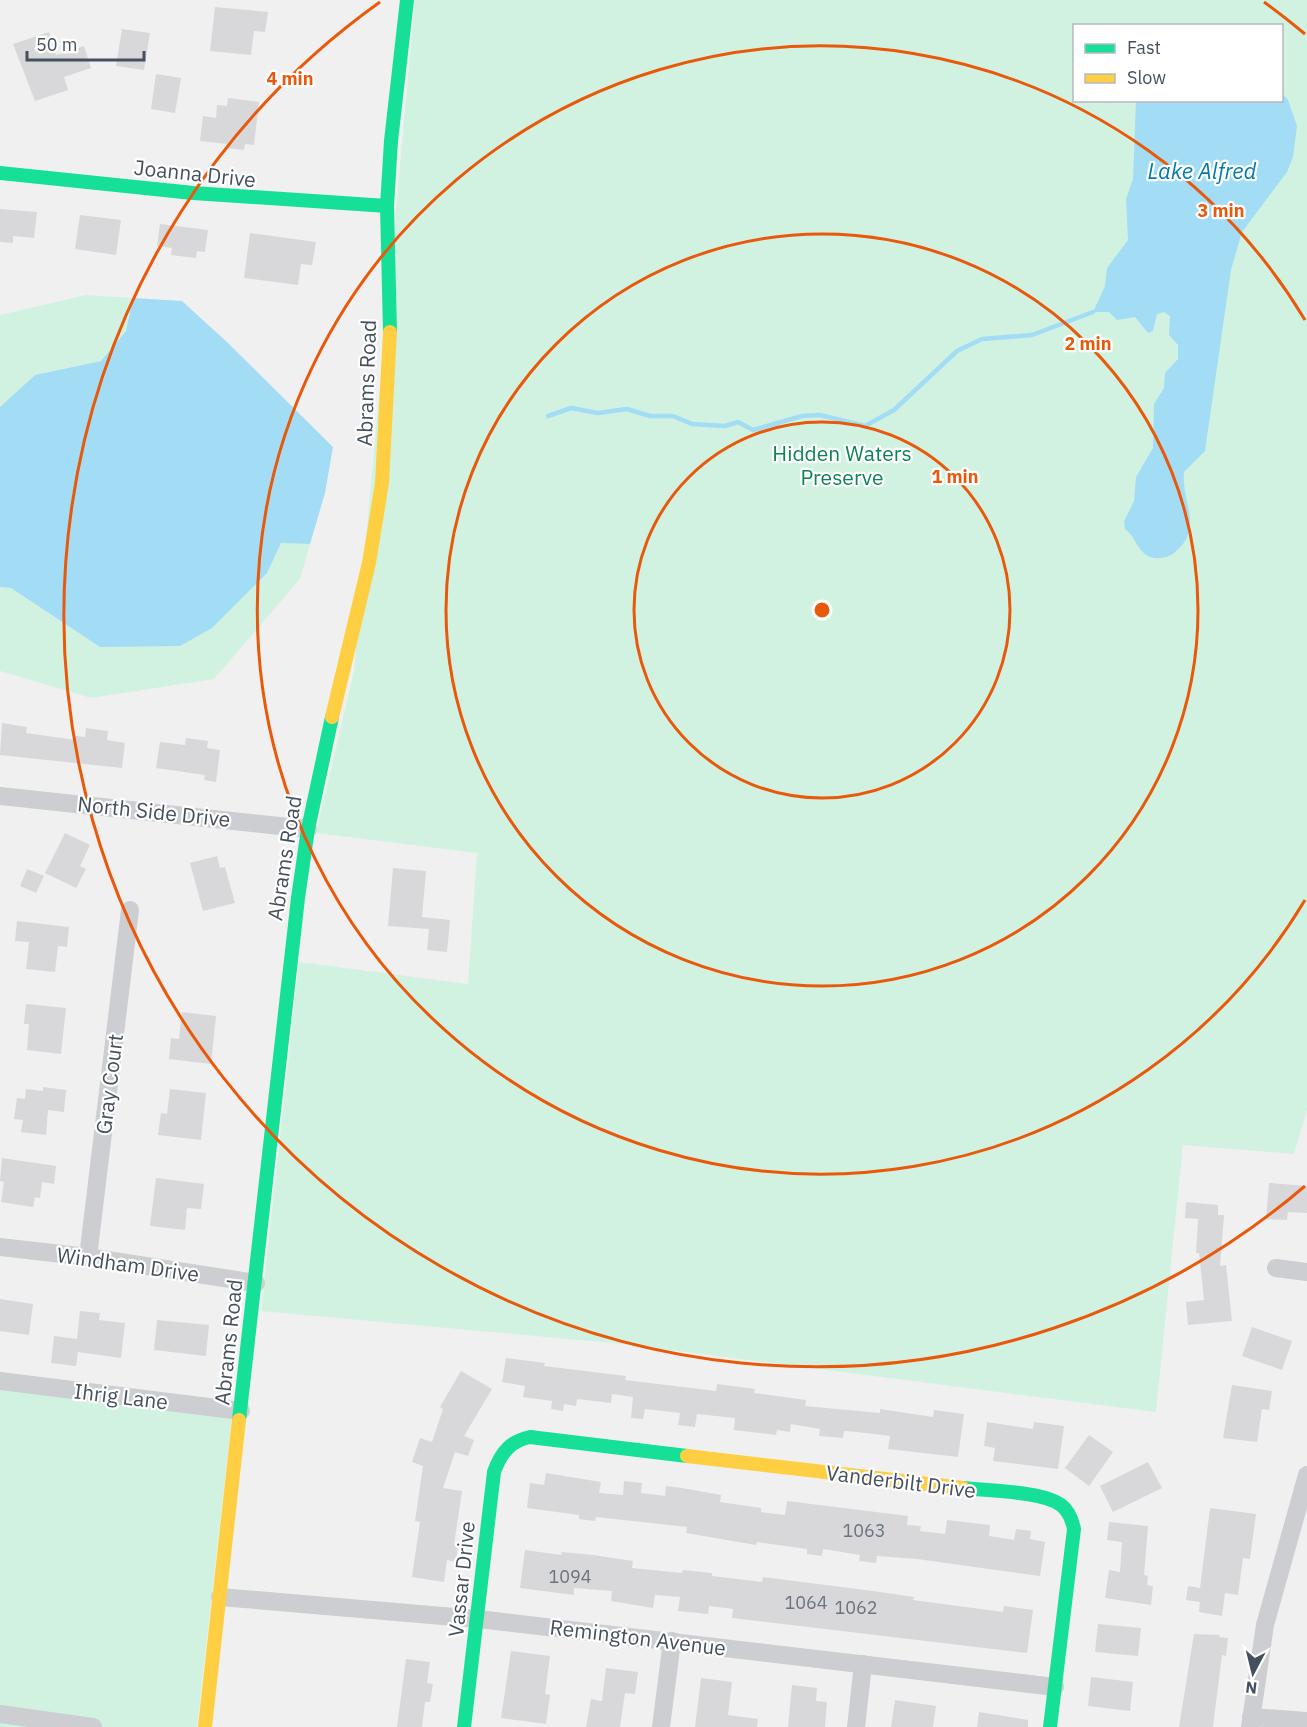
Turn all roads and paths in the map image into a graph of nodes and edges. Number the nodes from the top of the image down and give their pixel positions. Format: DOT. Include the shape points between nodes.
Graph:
graph roads {
  1 [pos="407,0"];
  2 [pos="0,173"];
  3 [pos="387,206"];
  4 [pos="0,796"];
  5 [pos="308,829"];
  6 [pos="130,910"];
  7 [pos="0,1246"];
  8 [pos="88,1257"];
  9 [pos="1276,1268"];
  10 [pos="1307,1272"];
  11 [pos="256,1283"];
  12 [pos="0,1381"];
  13 [pos="241,1411"];
  14 [pos="514,1441"];
  15 [pos="1307,1475"];
  16 [pos="220,1597"];
  17 [pos="478,1619"];
  18 [pos="672,1641"];
  19 [pos="863,1664"];
  20 [pos="1055,1687"];
  21 [pos="0,1714"];
  22 [pos="1307,1721"];
  23 [pos="1251,1722"];
  24 [pos="93,1727"];
  25 [pos="205,1727"];
  26 [pos="464,1727"];
  27 [pos="661,1727"];
  28 [pos="856,1727"];
  29 [pos="1050,1727"];
  1 -- 3 [label="street, Abrams Road"];
  2 -- 3 [label="street, Joanna Drive" via="192,195"];
  3 -- 5 [label="street, Abrams Road" via="391,355 382,483 369,562"];
  4 -- 5 [label="street, North Side Drive"];
  5 -- 11 [label="street, Abrams Road" via="297,898"];
  6 -- 8 [label="street, Gray Court"];
  7 -- 8 [label="street, Windham Drive"];
  8 -- 11 [label="street, Windham Drive"];
  9 -- 10 [label="street"];
  11 -- 13 [label="street, Abrams Road"];
  12 -- 13 [label="street, Ihrig Lane"];
  13 -- 16 [label="street, Abrams Road"];
  14 -- 17 [label="street, Vassar Drive" via="494,1472"];
  14 -- 20 [label="street, Vanderbilt Drive" via="530,1437 1058,1502 1067,1509 1074,1529"];
  15 -- 23 [label="street" via="1265,1625"];
  16 -- 17 [label="street, Remington Avenue"];
  16 -- 25 [label="street, Abrams Road"];
  17 -- 18 [label="street, Remington Avenue"];
  17 -- 26 [label="street, Vassar Drive"];
  18 -- 19 [label="street, Remington Avenue"];
  18 -- 27 [label="street"];
  19 -- 20 [label="street, Remington Avenue"];
  19 -- 28 [label="street"];
  20 -- 29 [label="street, Vanderbilt Drive"];
  21 -- 24 [label="street"];
  22 -- 23 [label="street"];
}
